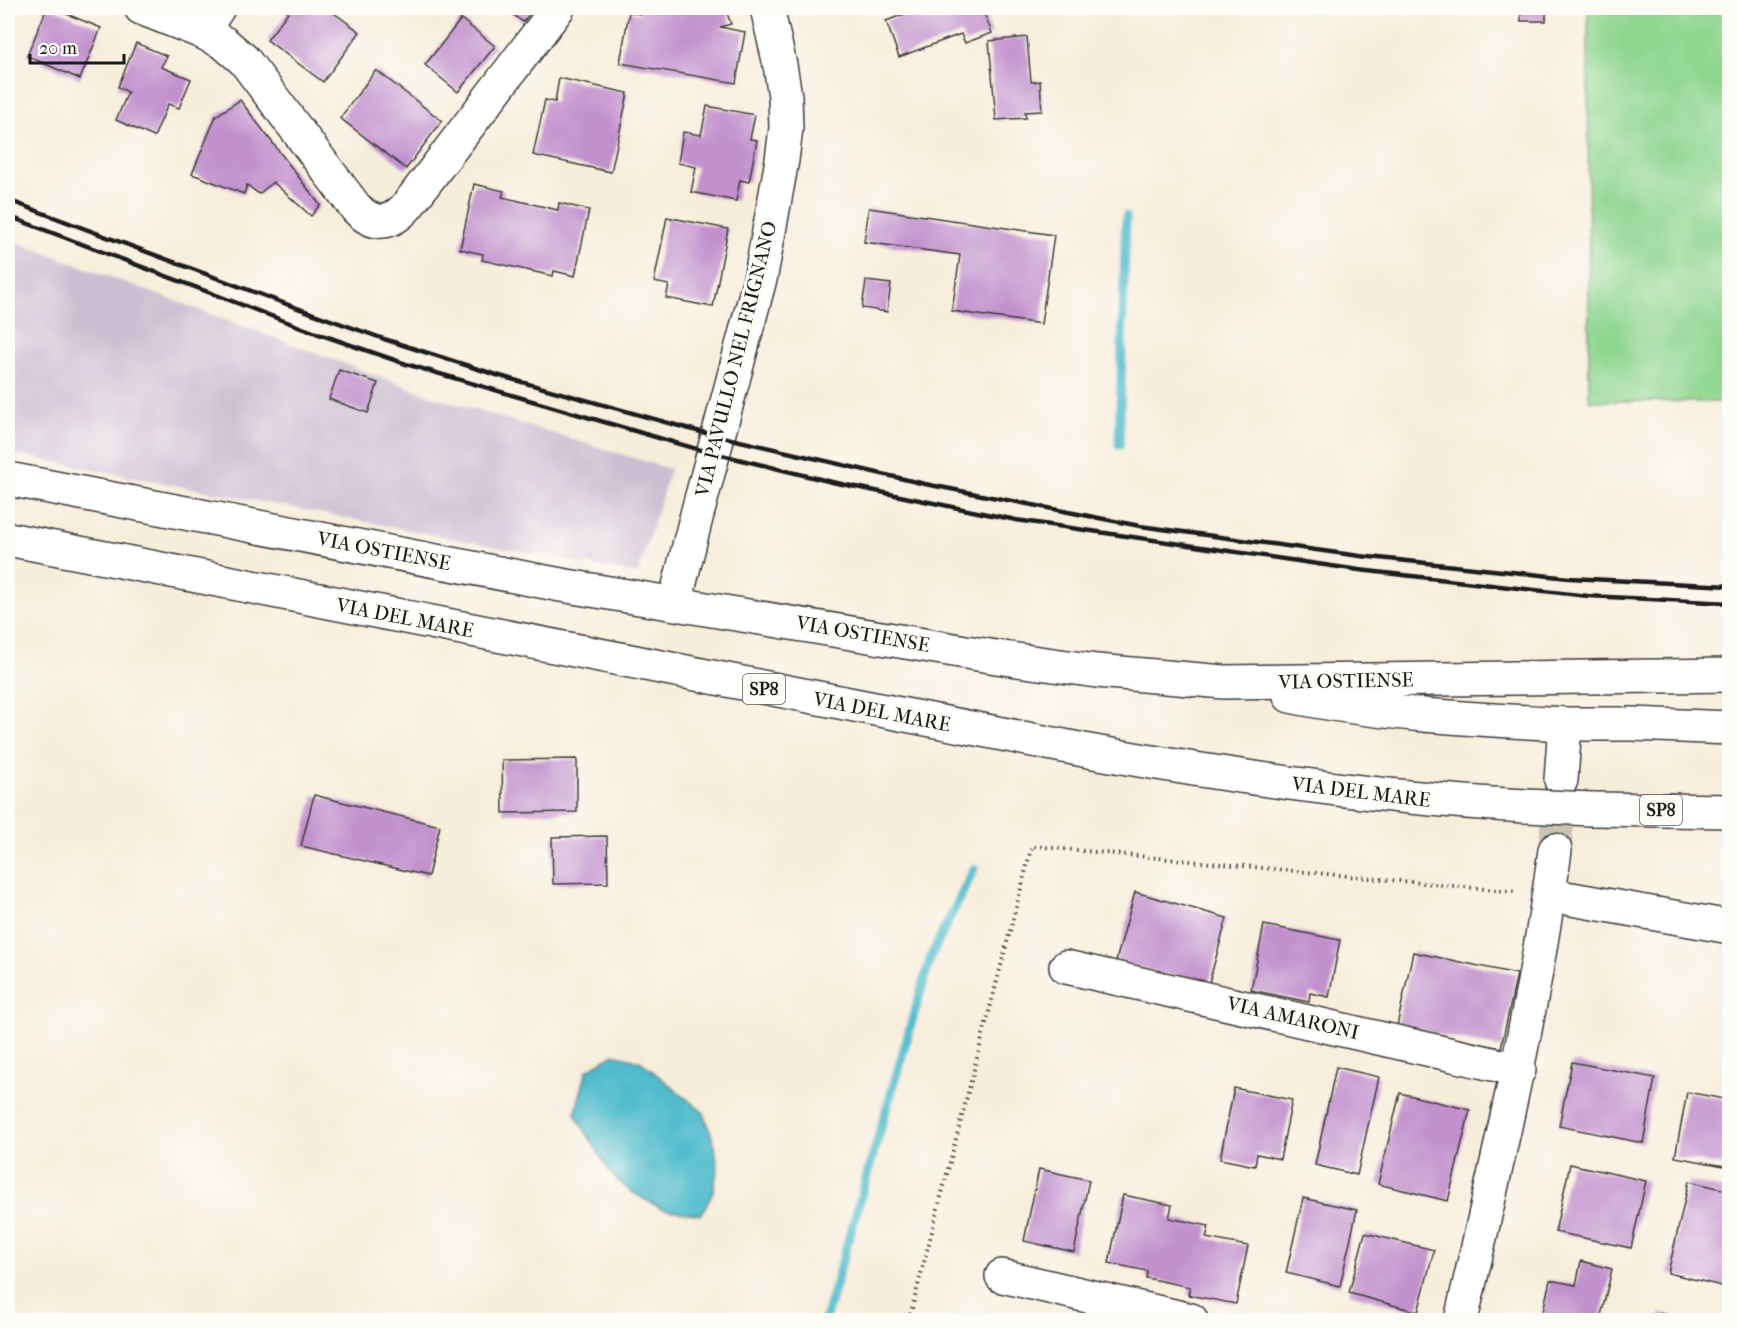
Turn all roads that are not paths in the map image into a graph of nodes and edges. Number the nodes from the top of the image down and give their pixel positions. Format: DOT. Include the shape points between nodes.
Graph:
graph roads {
  1 [pos="141,8"];
  2 [pos="558,8"];
  3 [pos="767,8"];
  4 [pos="210,20"];
  5 [pos="8,479"];
  6 [pos="8,539"];
  7 [pos="675,602"];
  8 [pos="1730,675"];
  9 [pos="1224,681"];
  10 [pos="1565,724"];
  11 [pos="1730,728"];
  12 [pos="1561,780"];
  13 [pos="1730,811"];
  14 [pos="1556,850"];
  15 [pos="1550,895"];
  16 [pos="1730,927"];
  17 [pos="1066,967"];
  18 [pos="1519,1070"];
  19 [pos="1002,1276"];
  20 [pos="1191,1320"];
  21 [pos="1461,1320"];
  1 -- 4 [label="main road"];
  2 -- 4 [label="main road" via="408,205 385,221 362,214 244,60 224,43"];
  3 -- 7 [label="main road, VIA PAVULLO NEL FRIGNANO" via="784,88 782,160 761,275"];
  5 -- 7 [label="main road, VIA OSTIENSE" via="561,585"];
  6 -- 13 [label="main road, VIA DEL MARE / SP8, bridge" via="1028,741 1269,781 1365,794 1526,806"];
  7 -- 9 [label="main road, VIA OSTIENSE" via="1033,662"];
  8 -- 9 [label="main road, VIA OSTIENSE"];
  9 -- 10 [label="main road" via="1379,711"];
  10 -- 11 [label="main road"];
  10 -- 12 [label="main road"];
  14 -- 15 [label="main road"];
  15 -- 16 [label="main road"];
  15 -- 18 [label="main road"];
  17 -- 18 [label="main road, VIA AMARONI"];
  18 -- 21 [label="main road"];
  19 -- 20 [label="main road"];
}
